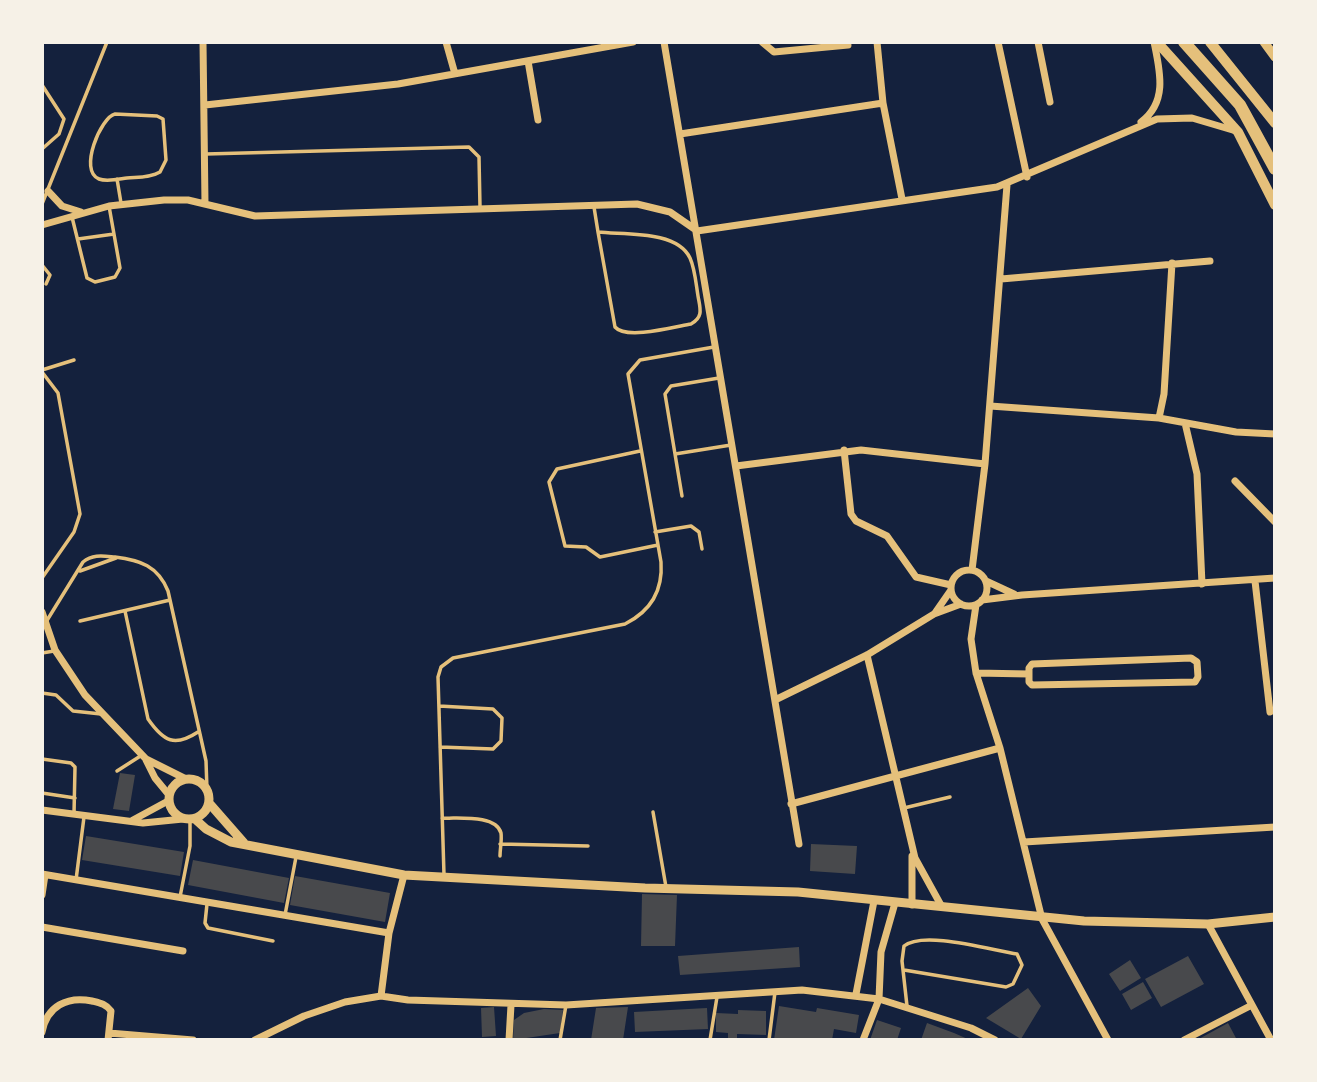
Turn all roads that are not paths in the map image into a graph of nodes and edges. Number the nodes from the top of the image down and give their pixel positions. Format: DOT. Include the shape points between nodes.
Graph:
graph roads {
  1 [pos="107,42"];
  2 [pos="203,42"];
  3 [pos="446,42"];
  4 [pos="578,42"];
  5 [pos="633,42"];
  6 [pos="664,42"];
  7 [pos="762,42"];
  8 [pos="877,42"];
  9 [pos="998,42"];
  10 [pos="1038,42"];
  11 [pos="1155,42"];
  12 [pos="1184,42"];
  13 [pos="1210,42"];
  14 [pos="1264,42"];
  15 [pos="848,45"];
  16 [pos="579,51"];
  17 [pos="1272,55"];
  18 [pos="528,61"];
  19 [pos="1275,66"];
  20 [pos="455,74"];
  21 [pos="42,85"];
  22 [pos="1050,102"];
  23 [pos="883,103"];
  24 [pos="205,105"];
  25 [pos="538,120"];
  26 [pos="1275,123"];
  27 [pos="1135,126"];
  28 [pos="1238,132"];
  29 [pos="680,135"];
  30 [pos="42,149"];
  31 [pos="206,154"];
  32 [pos="1275,169"];
  33 [pos="1027,177"];
  34 [pos="117,179"];
  35 [pos="1007,185"];
  36 [pos="48,191"];
  37 [pos="902,199"];
  38 [pos="121,203"];
  39 [pos="42,204"];
  40 [pos="205,204"];
  41 [pos="594,205"];
  42 [pos="1275,205"];
  43 [pos="109,206"];
  44 [pos="480,209"];
  45 [pos="86,212"];
  46 [pos="72,215"];
  47 [pos="42,225"];
  48 [pos="697,231"];
  49 [pos="598,232"];
  50 [pos="114,234"];
  51 [pos="78,239"];
  52 [pos="1210,261"];
  53 [pos="1172,263"];
  54 [pos="42,265"];
  55 [pos="1001,279"];
  56 [pos="46,284"];
  57 [pos="716,347"];
  58 [pos="74,360"];
  59 [pos="42,371"];
  60 [pos="721,378"];
  61 [pos="990,406"];
  62 [pos="1159,418"];
  63 [pos="1185,423"];
  64 [pos="1275,434"];
  65 [pos="732,445"];
  66 [pos="844,450"];
  67 [pos="640,451"];
  68 [pos="675,454"];
  69 [pos="985,464"];
  70 [pos="736,466"];
  71 [pos="1236,481"];
  72 [pos="682,496"];
  73 [pos="1275,522"];
  74 [pos="655,533"];
  75 [pos="657,545"];
  76 [pos="702,549"];
  77 [pos="118,557"];
  78 [pos="972,570"];
  79 [pos="79,571"];
  80 [pos="42,578"];
  81 [pos="1275,578"];
  82 [pos="986,581"];
  83 [pos="1255,581"];
  84 [pos="1202,584"];
  85 [pos="951,587"];
  86 [pos="1022,594"];
  87 [pos="170,600"];
  88 [pos="979,602"];
  89 [pos="961,604"];
  90 [pos="125,611"];
  91 [pos="42,612"];
  92 [pos="934,614"];
  93 [pos="80,621"];
  94 [pos="45,624"];
  95 [pos="55,650"];
  96 [pos="42,653"];
  97 [pos="867,655"];
  98 [pos="976,673"];
  99 [pos="1029,674"];
  100 [pos="42,694"];
  101 [pos="775,700"];
  102 [pos="439,706"];
  103 [pos="1270,712"];
  104 [pos="103,714"];
  105 [pos="199,731"];
  106 [pos="440,747"];
  107 [pos="1000,748"];
  108 [pos="144,757"];
  109 [pos="42,759"];
  110 [pos="117,771"];
  111 [pos="897,774"];
  112 [pos="187,779"];
  113 [pos="207,790"];
  114 [pos="42,793"];
  115 [pos="950,797"];
  116 [pos="75,798"];
  117 [pos="169,798"];
  118 [pos="209,803"];
  119 [pos="791,804"];
  120 [pos="904,808"];
  121 [pos="42,810"];
  122 [pos="653,812"];
  123 [pos="74,815"];
  124 [pos="84,817"];
  125 [pos="442,818"];
  126 [pos="189,819"];
  127 [pos="130,821"];
  128 [pos="1275,827"];
  129 [pos="911,842"];
  130 [pos="1024,842"];
  131 [pos="245,844"];
  132 [pos="500,844"];
  133 [pos="799,844"];
  134 [pos="588,846"];
  135 [pos="500,856"];
  136 [pos="296,857"];
  137 [pos="44,874"];
  138 [pos="404,875"];
  139 [pos="444,878"];
  140 [pos="76,880"];
  141 [pos="667,889"];
  142 [pos="42,895"];
  143 [pos="180,897"];
  144 [pos="874,901"];
  145 [pos="207,902"];
  146 [pos="895,903"];
  147 [pos="912,905"];
  148 [pos="942,907"];
  149 [pos="285,915"];
  150 [pos="1275,917"];
  151 [pos="1042,919"];
  152 [pos="1208,925"];
  153 [pos="42,927"];
  154 [pos="389,933"];
  155 [pos="273,941"];
  156 [pos="867,948"];
  157 [pos="183,951"];
  158 [pos="881,952"];
  159 [pos="904,970"];
  160 [pos="775,992"];
  161 [pos="856,994"];
  162 [pos="718,995"];
  163 [pos="381,996"];
  164 [pos="879,999"];
  165 [pos="511,1005"];
  166 [pos="566,1005"];
  167 [pos="1250,1006"];
  168 [pos="907,1008"];
  169 [pos="42,1032"];
  170 [pos="1271,1036"];
  171 [pos="108,1037"];
  172 [pos="1106,1037"];
  173 [pos="259,1039"];
  174 [pos="193,1040"];
  175 [pos="509,1040"];
  176 [pos="559,1040"];
  177 [pos="710,1040"];
  178 [pos="769,1040"];
  179 [pos="863,1040"];
  180 [pos="995,1040"];
  181 [pos="1095,1040"];
  182 [pos="1184,1040"];
  1 -- 36 [label="lane"];
  2 -- 24 [label="street"];
  3 -- 20 [label="street"];
  4 -- 16 [label="lane"];
  5 -- 16 [label="street"];
  6 -- 29 [label="street"];
  7 -- 15 [label="street" via="769,51"];
  8 -- 23 [label="street"];
  9 -- 33 [label="street"];
  10 -- 22 [label="street"];
  11 -- 27 [label="street" via="1158,100 1149,116"];
  11 -- 28 [label="main road"];
  12 -- 32 [label="highway" via="1240,105"];
  13 -- 26 [label="main road"];
  14 -- 17 [label="street"];
  16 -- 18 [label="street"];
  17 -- 19 [label="street"];
  18 -- 20 [label="street"];
  18 -- 25 [label="street"];
  20 -- 24 [label="street" via="331,93"];
  21 -- 30 [label="lane" via="64,119 58,134"];
  23 -- 29 [label="street"];
  23 -- 37 [label="street"];
  24 -- 31 [label="street"];
  27 -- 28 [label="street" via="1181,116"];
  27 -- 33 [label="street"];
  28 -- 42 [label="main road"];
  29 -- 48 [label="street"];
  31 -- 40 [label="street"];
  31 -- 44 [label="lane" via="469,147 479,157"];
  33 -- 35 [label="street"];
  34 -- 34 [label="lane" via="152,176 163,169 165,124 161,117 115,114 107,118 89,166 101,180"];
  34 -- 38 [label="lane"];
  35 -- 37 [label="street"];
  35 -- 55 [label="street"];
  36 -- 39 [label="lane"];
  36 -- 45 [label="street" via="62,206"];
  37 -- 48 [label="street"];
  38 -- 40 [label="street" via="164,200"];
  38 -- 43 [label="street"];
  40 -- 44 [label="street" via="255,216"];
  41 -- 44 [label="street"];
  41 -- 48 [label="street" via="660,208"];
  41 -- 49 [label="lane"];
  43 -- 45 [label="street"];
  43 -- 50 [label="lane"];
  45 -- 46 [label="street"];
  46 -- 47 [label="street"];
  46 -- 51 [label="lane"];
  48 -- 57 [label="street"];
  49 -- 49 [label="lane" via="617,330 629,334 697,321 701,312 683,248 673,241"];
  50 -- 51 [label="lane"];
  50 -- 51 [label="lane" via="120,272 95,282 87,278"];
  52 -- 53 [label="street"];
  53 -- 55 [label="street"];
  53 -- 62 [label="street" via="1167,369"];
  54 -- 56 [label="lane" via="50,270"];
  55 -- 61 [label="street"];
  57 -- 60 [label="street"];
  57 -- 67 [label="lane" via="640,359 632,366 627,384"];
  58 -- 59 [label="lane"];
  59 -- 80 [label="lane" via="58,393 80,514 74,532"];
  60 -- 65 [label="street"];
  60 -- 68 [label="lane" via="671,386 665,394"];
  61 -- 62 [label="street"];
  61 -- 69 [label="street"];
  62 -- 63 [label="street"];
  63 -- 64 [label="street"];
  63 -- 84 [label="street" via="1197,474"];
  65 -- 68 [label="lane"];
  65 -- 70 [label="street"];
  66 -- 69 [label="street" via="892,451"];
  66 -- 70 [label="street"];
  66 -- 85 [label="street" via="848,505 856,521 887,536 916,577"];
  67 -- 74 [label="lane"];
  67 -- 75 [label="lane" via="557,469 549,482 565,546 586,547 600,557"];
  68 -- 72 [label="lane"];
  69 -- 78 [label="street"];
  70 -- 101 [label="street"];
  71 -- 73 [label="street"];
  74 -- 75 [label="lane"];
  74 -- 76 [label="lane" via="691,526 699,532"];
  75 -- 102 [label="lane" via="661,581 642,614 625,624 453,658 439,672"];
  77 -- 79 [label="lane"];
  77 -- 79 [label="lane" via="89,558"];
  77 -- 87 [label="lane" via="138,560 155,570"];
  78 -- 82 [label="street"];
  78 -- 85 [label="street" via="956,575"];
  79 -- 94 [label="lane"];
  81 -- 83 [label="street"];
  82 -- 86 [label="street"];
  82 -- 88 [label="street" via="987,591"];
  83 -- 84 [label="street"];
  83 -- 103 [label="street"];
  84 -- 86 [label="street"];
  85 -- 89 [label="street"];
  85 -- 92 [label="street"];
  86 -- 88 [label="street"];
  87 -- 90 [label="lane"];
  87 -- 105 [label="lane"];
  88 -- 89 [label="street"];
  88 -- 98 [label="street" via="971,639"];
  89 -- 92 [label="street"];
  90 -- 93 [label="lane"];
  90 -- 105 [label="lane" via="148,719 176,742"];
  91 -- 94 [label="street"];
  92 -- 97 [label="street"];
  94 -- 95 [label="street"];
  95 -- 96 [label="lane"];
  95 -- 104 [label="street" via="73,680"];
  97 -- 101 [label="street"];
  97 -- 111 [label="street"];
  98 -- 99 [label="street"];
  98 -- 107 [label="street"];
  99 -- 99 [label="street" via="1032,685 1195,682 1198,677 1197,662 1191,658 1032,664"];
  100 -- 104 [label="lane" via="56,695 73,711"];
  101 -- 119 [label="street"];
  102 -- 106 [label="lane"];
  102 -- 106 [label="lane" via="493,709 502,718 501,741 493,749"];
  104 -- 108 [label="street"];
  105 -- 113 [label="lane"];
  106 -- 125 [label="lane"];
  107 -- 111 [label="street"];
  107 -- 130 [label="street"];
  108 -- 110 [label="lane"];
  108 -- 112 [label="street"];
  108 -- 117 [label="street"];
  109 -- 116 [label="lane" via="73,765"];
  111 -- 119 [label="street"];
  111 -- 120 [label="street"];
  112 -- 113 [label="street" via="198,781"];
  112 -- 117 [label="street" via="175,784"];
  113 -- 118 [label="street"];
  114 -- 116 [label="lane"];
  115 -- 120 [label="lane"];
  116 -- 123 [label="lane"];
  117 -- 126 [label="street" via="172,810"];
  117 -- 127 [label="street"];
  118 -- 126 [label="street" via="204,813"];
  118 -- 131 [label="street"];
  119 -- 133 [label="street"];
  120 -- 129 [label="street"];
  121 -- 123 [label="street"];
  122 -- 141 [label="lane"];
  123 -- 124 [label="street"];
  124 -- 127 [label="street"];
  124 -- 140 [label="lane"];
  125 -- 132 [label="lane" via="491,822 501,832"];
  125 -- 139 [label="lane"];
  126 -- 127 [label="street" via="156,824"];
  126 -- 131 [label="street" via="218,836"];
  126 -- 143 [label="lane" via="190,846"];
  128 -- 130 [label="street"];
  129 -- 147 [label="street"];
  129 -- 148 [label="street" via="922,874"];
  130 -- 151 [label="street"];
  131 -- 136 [label="street"];
  132 -- 134 [label="lane"];
  132 -- 135 [label="lane"];
  136 -- 138 [label="street"];
  136 -- 149 [label="lane"];
  137 -- 140 [label="street"];
  137 -- 142 [label="street"];
  138 -- 139 [label="street"];
  138 -- 154 [label="street"];
  139 -- 141 [label="street"];
  140 -- 143 [label="street"];
  141 -- 144 [label="street" via="798,892"];
  143 -- 145 [label="street"];
  144 -- 146 [label="street"];
  144 -- 156 [label="street"];
  145 -- 149 [label="street"];
  145 -- 155 [label="lane" via="208,928"];
  146 -- 147 [label="street"];
  146 -- 158 [label="street"];
  147 -- 148 [label="street"];
  148 -- 151 [label="street"];
  149 -- 154 [label="street"];
  150 -- 152 [label="street"];
  151 -- 152 [label="street"];
  151 -- 172 [label="street"];
  152 -- 167 [label="street"];
  153 -- 157 [label="street"];
  154 -- 163 [label="street"];
  156 -- 158 [label="street"];
  156 -- 161 [label="street"];
  158 -- 164 [label="street"];
  159 -- 159 [label="lane" via="904,946 914,939 1017,954 1022,965 1013,984 1006,987"];
  159 -- 168 [label="lane"];
  160 -- 161 [label="street"];
  160 -- 162 [label="street"];
  160 -- 178 [label="lane"];
  161 -- 164 [label="street"];
  162 -- 166 [label="street"];
  162 -- 177 [label="lane"];
  163 -- 165 [label="street"];
  163 -- 173 [label="street" via="304,1016"];
  164 -- 168 [label="street"];
  164 -- 179 [label="street"];
  165 -- 166 [label="street"];
  165 -- 175 [label="street"];
  166 -- 176 [label="lane"];
  167 -- 170 [label="street"];
  167 -- 182 [label="street"];
  168 -- 180 [label="street"];
  169 -- 171 [label="street" via="51,1010 76,999 109,1008"];
  171 -- 174 [label="street"];
  172 -- 181 [label="street"];
}
